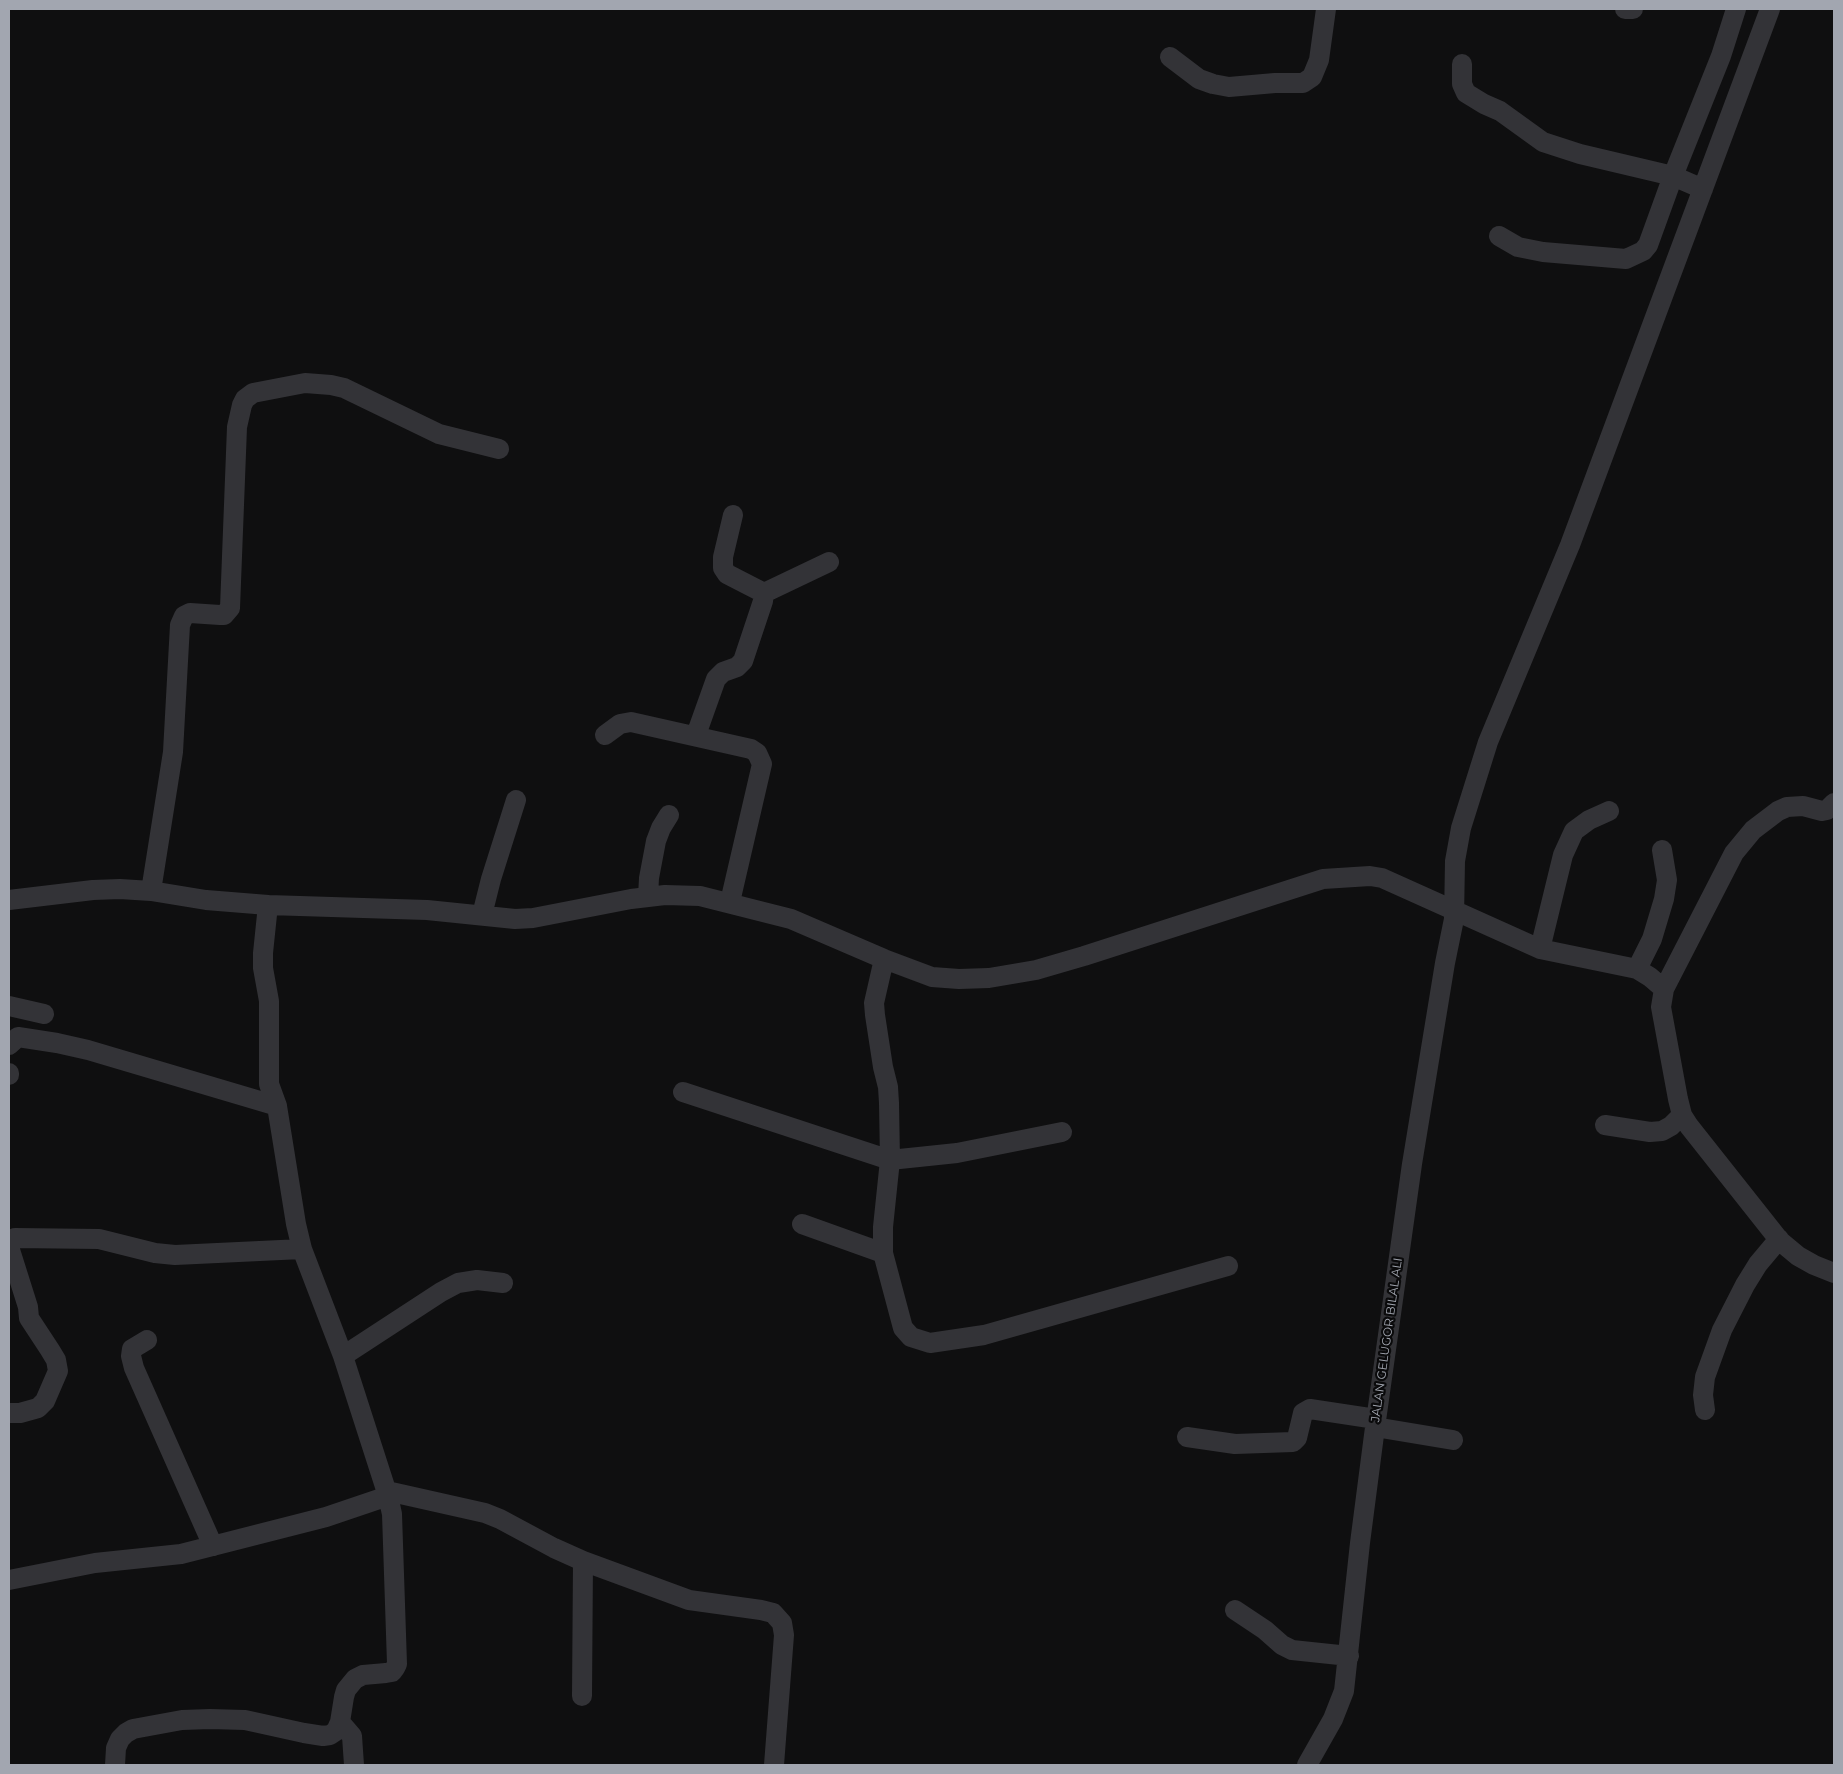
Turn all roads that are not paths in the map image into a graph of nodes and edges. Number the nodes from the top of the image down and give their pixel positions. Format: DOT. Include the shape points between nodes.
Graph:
graph roads {
  1 [pos="1326,9"];
  2 [pos="1625,9"];
  3 [pos="1633,9"];
  4 [pos="1736,9"];
  5 [pos="1770,9"];
  6 [pos="1170,57"];
  7 [pos="1462,64"];
  8 [pos="1675,177"];
  9 [pos="1700,188"];
  10 [pos="1499,236"];
  11 [pos="499,450"];
  12 [pos="733,515"];
  13 [pos="828,562"];
  14 [pos="764,593"];
  15 [pos="605,735"];
  16 [pos="696,735"];
  17 [pos="516,800"];
  18 [pos="1834,803"];
  19 [pos="1610,812"];
  20 [pos="669,816"];
  21 [pos="1662,850"];
  22 [pos="151,891"];
  23 [pos="648,897"];
  24 [pos="9,900"];
  25 [pos="730,902"];
  26 [pos="268,905"];
  27 [pos="1450,907"];
  28 [pos="482,915"];
  29 [pos="1540,949"];
  30 [pos="884,959"];
  31 [pos="1637,969"];
  32 [pos="1664,989"];
  33 [pos="9,1006"];
  34 [pos="44,1014"];
  35 [pos="9,1044"];
  36 [pos="683,1092"];
  37 [pos="277,1106"];
  38 [pos="1682,1115"];
  39 [pos="1605,1125"];
  40 [pos="1062,1132"];
  41 [pos="890,1160"];
  42 [pos="802,1224"];
  43 [pos="1779,1239"];
  44 [pos="302,1249"];
  45 [pos="883,1253"];
  46 [pos="1228,1266"];
  47 [pos="1834,1273"];
  48 [pos="503,1282"];
  49 [pos="147,1340"];
  50 [pos="343,1356"];
  51 [pos="1705,1410"];
  52 [pos="9,1413"];
  53 [pos="1375,1422"];
  54 [pos="1187,1437"];
  55 [pos="1453,1440"];
  56 [pos="388,1493"];
  57 [pos="213,1546"];
  58 [pos="583,1561"];
  59 [pos="9,1580"];
  60 [pos="1235,1610"];
  61 [pos="1346,1655"];
  62 [pos="582,1696"];
  63 [pos="340,1722"];
  64 [pos="115,1765"];
  65 [pos="354,1765"];
  66 [pos="774,1765"];
  67 [pos="1308,1765"];
  1 -- 6 [label="street" via="1319,60 1312,77 1303,83 1229,87 1213,84"];
  2 -- 3 [label="street"];
  4 -- 8 [label="street"];
  5 -- 9 [label="street, JALAN GELUGOR BILAL ALI"];
  7 -- 8 [label="street" via="1462,84 1466,93 1500,111 1543,142"];
  8 -- 9 [label="street"];
  8 -- 10 [label="street" via="1648,245 1638,255 1611,259 1528,250"];
  9 -- 27 [label="street, JALAN GELUGOR BILAL ALI" via="1570,545 1488,742 1457,845"];
  11 -- 22 [label="street" via="439,434 344,388 331,385 305,383 253,394 245,399 237,427 230,608 220,616 190,613 184,616 180,625 173,752"];
  12 -- 14 [label="street" via="723,568 727,574"];
  13 -- 14 [label="street"];
  14 -- 16 [label="street" via="743,661 716,679"];
  15 -- 16 [label="street" via="620,724 631,722"];
  16 -- 25 [label="street" via="751,748 762,764"];
  17 -- 28 [label="street" via="490,879"];
  18 -- 32 [label="street" via="1822,811 1786,806 1753,830 1727,864"];
  19 -- 29 [label="street" via="1589,820 1574,831 1564,855"];
  20 -- 23 [label="street" via="656,841"];
  21 -- 31 [label="street" via="1667,880 1664,900 1652,939"];
  22 -- 24 [label="street" via="93,890"];
  22 -- 26 [label="street"];
  23 -- 25 [label="street" via="700,896"];
  23 -- 28 [label="street" via="533,918"];
  25 -- 30 [label="street" via="791,919"];
  26 -- 28 [label="street"];
  26 -- 37 [label="street" via="262,953 270,1001 269,1084"];
  27 -- 29 [label="street"];
  27 -- 30 [label="street" via="1382,878 1323,879 1036,970 959,979 932,976"];
  27 -- 53 [label="street, JALAN GELUGOR BILAL ALI"];
  29 -- 31 [label="street"];
  30 -- 41 [label="street" via="874,1015 888,1086"];
  31 -- 32 [label="street"];
  32 -- 38 [label="street" via="1661,1008"];
  33 -- 34 [label="street"];
  35 -- 37 [label="street" via="18,1037 65,1045"];
  36 -- 41 [label="street"];
  37 -- 44 [label="street"];
  38 -- 39 [label="street" via="1662,1131"];
  38 -- 43 [label="street"];
  40 -- 41 [label="street" via="957,1153"];
  41 -- 45 [label="street"];
  42 -- 45 [label="street"];
  43 -- 47 [label="street" via="1798,1256"];
  43 -- 51 [label="street" via="1758,1264 1722,1330 1705,1377"];
  44 -- 50 [label="street"];
  44 -- 52 [label="street" via="175,1255 99,1239 15,1238 10,1250 29,1318 56,1360 58,1372 45,1401 38,1408"];
  45 -- 46 [label="street" via="903,1328 911,1336 930,1343 1007,1330"];
  48 -- 50 [label="street" via="477,1280 458,1283"];
  49 -- 57 [label="street" via="132,1349 134,1368"];
  50 -- 56 [label="street"];
  53 -- 54 [label="street" via="1305,1410 1293,1442 1235,1444"];
  53 -- 55 [label="street"];
  53 -- 61 [label="street, JALAN GELUGOR BILAL ALI"];
  56 -- 57 [label="street" via="326,1518"];
  56 -- 58 [label="street" via="485,1513"];
  56 -- 63 [label="street" via="392,1514 397,1664 392,1672 355,1679 346,1690"];
  57 -- 59 [label="street" via="181,1554 95,1563"];
  58 -- 62 [label="street"];
  58 -- 66 [label="street" via="689,1600 761,1610 778,1618 784,1635"];
  60 -- 61 [label="street" via="1292,1650"];
  61 -- 67 [label="street, JALAN GELUGOR BILAL ALI" via="1340,1705"];
  63 -- 64 [label="street" via="336,1731 323,1736 245,1720 182,1720 158,1724 126,1733 116,1748"];
  63 -- 65 [label="street" via="352,1736"];
}
